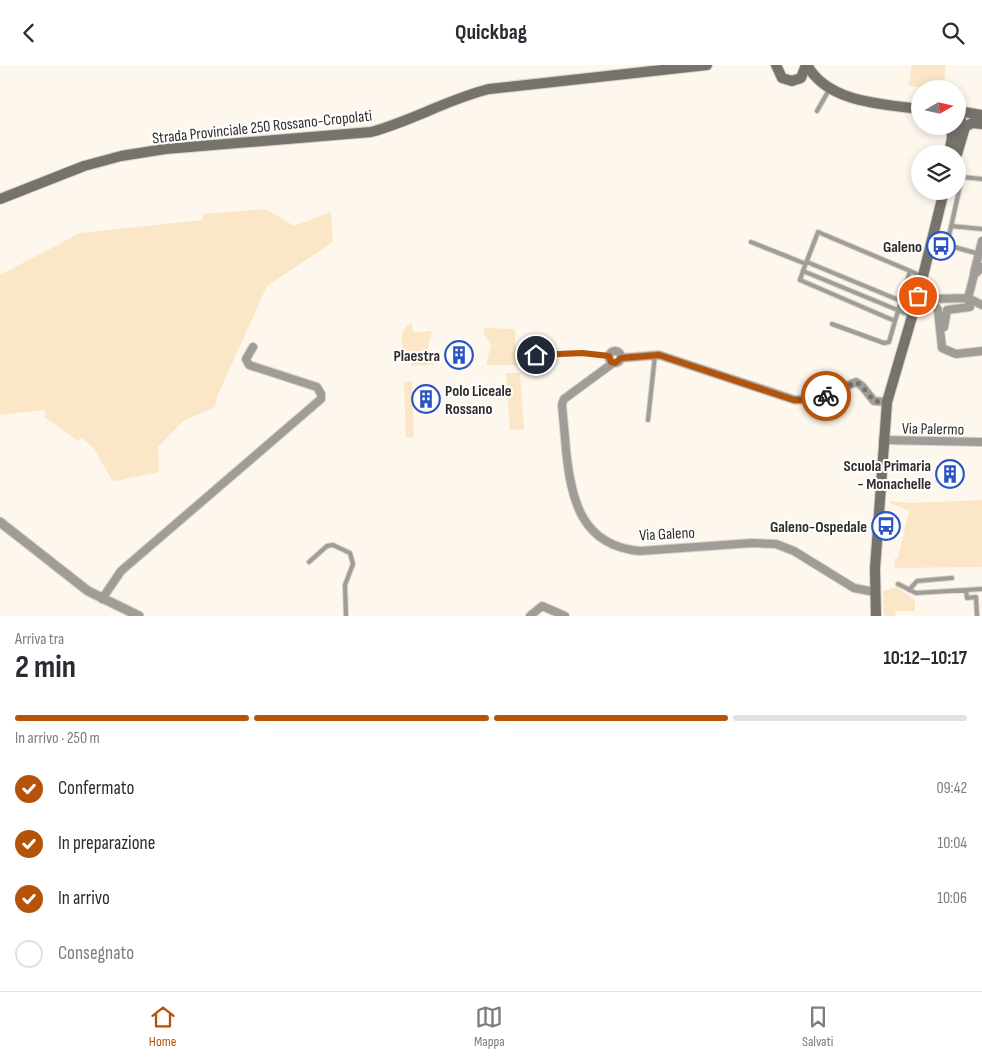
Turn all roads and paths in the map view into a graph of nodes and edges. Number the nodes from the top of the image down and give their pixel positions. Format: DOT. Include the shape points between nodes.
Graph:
graph roads {
  1 [pos="707,65"];
  2 [pos="767,65"];
  3 [pos="807,65"];
  4 [pos="777,70"];
  5 [pos="797,81"];
  6 [pos="833,89"];
  7 [pos="911,108"];
  8 [pos="817,111"];
  9 [pos="966,120"];
  10 [pos="980,121"];
  11 [pos="959,145"];
  12 [pos="982,179"];
  13 [pos="0,199"];
  14 [pos="942,200"];
  15 [pos="951,226"];
  16 [pos="982,229"];
  17 [pos="982,241"];
  18 [pos="751,242"];
  19 [pos="979,254"];
  20 [pos="807,263"];
  21 [pos="982,267"];
  22 [pos="803,271"];
  23 [pos="910,271"];
  24 [pos="974,275"];
  25 [pos="923,276"];
  26 [pos="918,296"];
  27 [pos="968,298"];
  28 [pos="931,299"];
  29 [pos="901,301"];
  30 [pos="982,305"];
  31 [pos="899,310"];
  32 [pos="912,316"];
  33 [pos="896,321"];
  34 [pos="832,324"];
  35 [pos="253,347"];
  36 [pos="982,351"];
  37 [pos="947,352"];
  38 [pos="536,355"];
  39 [pos="655,355"];
  40 [pos="611,359"];
  41 [pos="886,403"];
  42 [pos="648,420"];
  43 [pos="884,440"];
  44 [pos="982,443"];
  45 [pos="0,522"];
  46 [pos="309,563"];
  47 [pos="952,578"];
  48 [pos="898,584"];
  49 [pos="982,589"];
  50 [pos="909,590"];
  51 [pos="966,590"];
  52 [pos="874,592"];
  53 [pos="102,599"];
  54 [pos="139,616"];
  55 [pos="346,616"];
  56 [pos="530,616"];
  57 [pos="565,616"];
  58 [pos="876,616"];
  59 [pos="977,616"];
  1 -- 13 [label="main road, Strada Provinciale 250 Rossano-Cropolati" via="490,89 371,132 173,149 108,158"];
  2 -- 4 [label="main road"];
  3 -- 5 [label="main road" via="805,74"];
  3 -- 6 [label="main road"];
  4 -- 5 [label="main road" via="786,81"];
  5 -- 6 [label="main road" via="811,81"];
  6 -- 7 [label="main road" via="861,100"];
  6 -- 8 [label="lane"];
  9 -- 10 [label="main road"];
  10 -- 11 [label="main road" via="965,127"];
  12 -- 15 [label="lane" via="962,177"];
  14 -- 25 [label="main road"];
  15 -- 16 [label="lane"];
  15 -- 19 [label="lane" via="947,245"];
  17 -- 19 [label="street"];
  18 -- 20 [label="lane"];
  19 -- 24 [label="street"];
  20 -- 22 [label="lane"];
  20 -- 23 [label="lane" via="818,232"];
  20 -- 29 [label="lane"];
  21 -- 24 [label="street"];
  22 -- 31 [label="lane"];
  22 -- 33 [label="lane" via="800,280"];
  23 -- 25 [label="lane"];
  23 -- 29 [label="lane"];
  24 -- 27 [label="street"];
  25 -- 26 [label="main road"];
  26 -- 28 [label="street"];
  26 -- 32 [label="main road"];
  27 -- 28 [label="street"];
  27 -- 30 [label="street"];
  27 -- 37 [label="street" via="970,307 950,308 945,314"];
  28 -- 37 [label="street" via="938,309 940,343"];
  29 -- 31 [label="lane"];
  31 -- 32 [label="lane"];
  31 -- 33 [label="lane"];
  32 -- 41 [label="main road"];
  33 -- 34 [label="lane" via="889,341 884,343"];
  35 -- 53 [label="street" via="246,359 249,365 317,387 322,394 321,399 121,571"];
  36 -- 37 [label="street"];
  38 -- 40 [label="lane" via="582,353"];
  39 -- 40 [label="street" via="621,358 619,361"];
  39 -- 41 [label="street" via="794,400 826,396 856,382 874,401"];
  39 -- 42 [label="lane"];
  40 -- 52 [label="street, Via Galeno" via="562,404 572,493 582,517 598,536 640,551 776,544 794,551 854,588"];
  41 -- 43 [label="main road"];
  43 -- 44 [label="street, Via Palermo"];
  43 -- 52 [label="main road"];
  45 -- 53 [label="street" via="75,582"];
  46 -- 55 [label="lane" via="327,546 333,545 350,553 353,564 345,585"];
  47 -- 50 [label="lane" via="917,581"];
  48 -- 50 [label="lane"];
  49 -- 51 [label="lane"];
  50 -- 51 [label="lane" via="921,593"];
  51 -- 59 [label="lane" via="967,598 976,597"];
  52 -- 58 [label="main road"];
  53 -- 54 [label="street"];
  56 -- 57 [label="street" via="542,606"];
}
